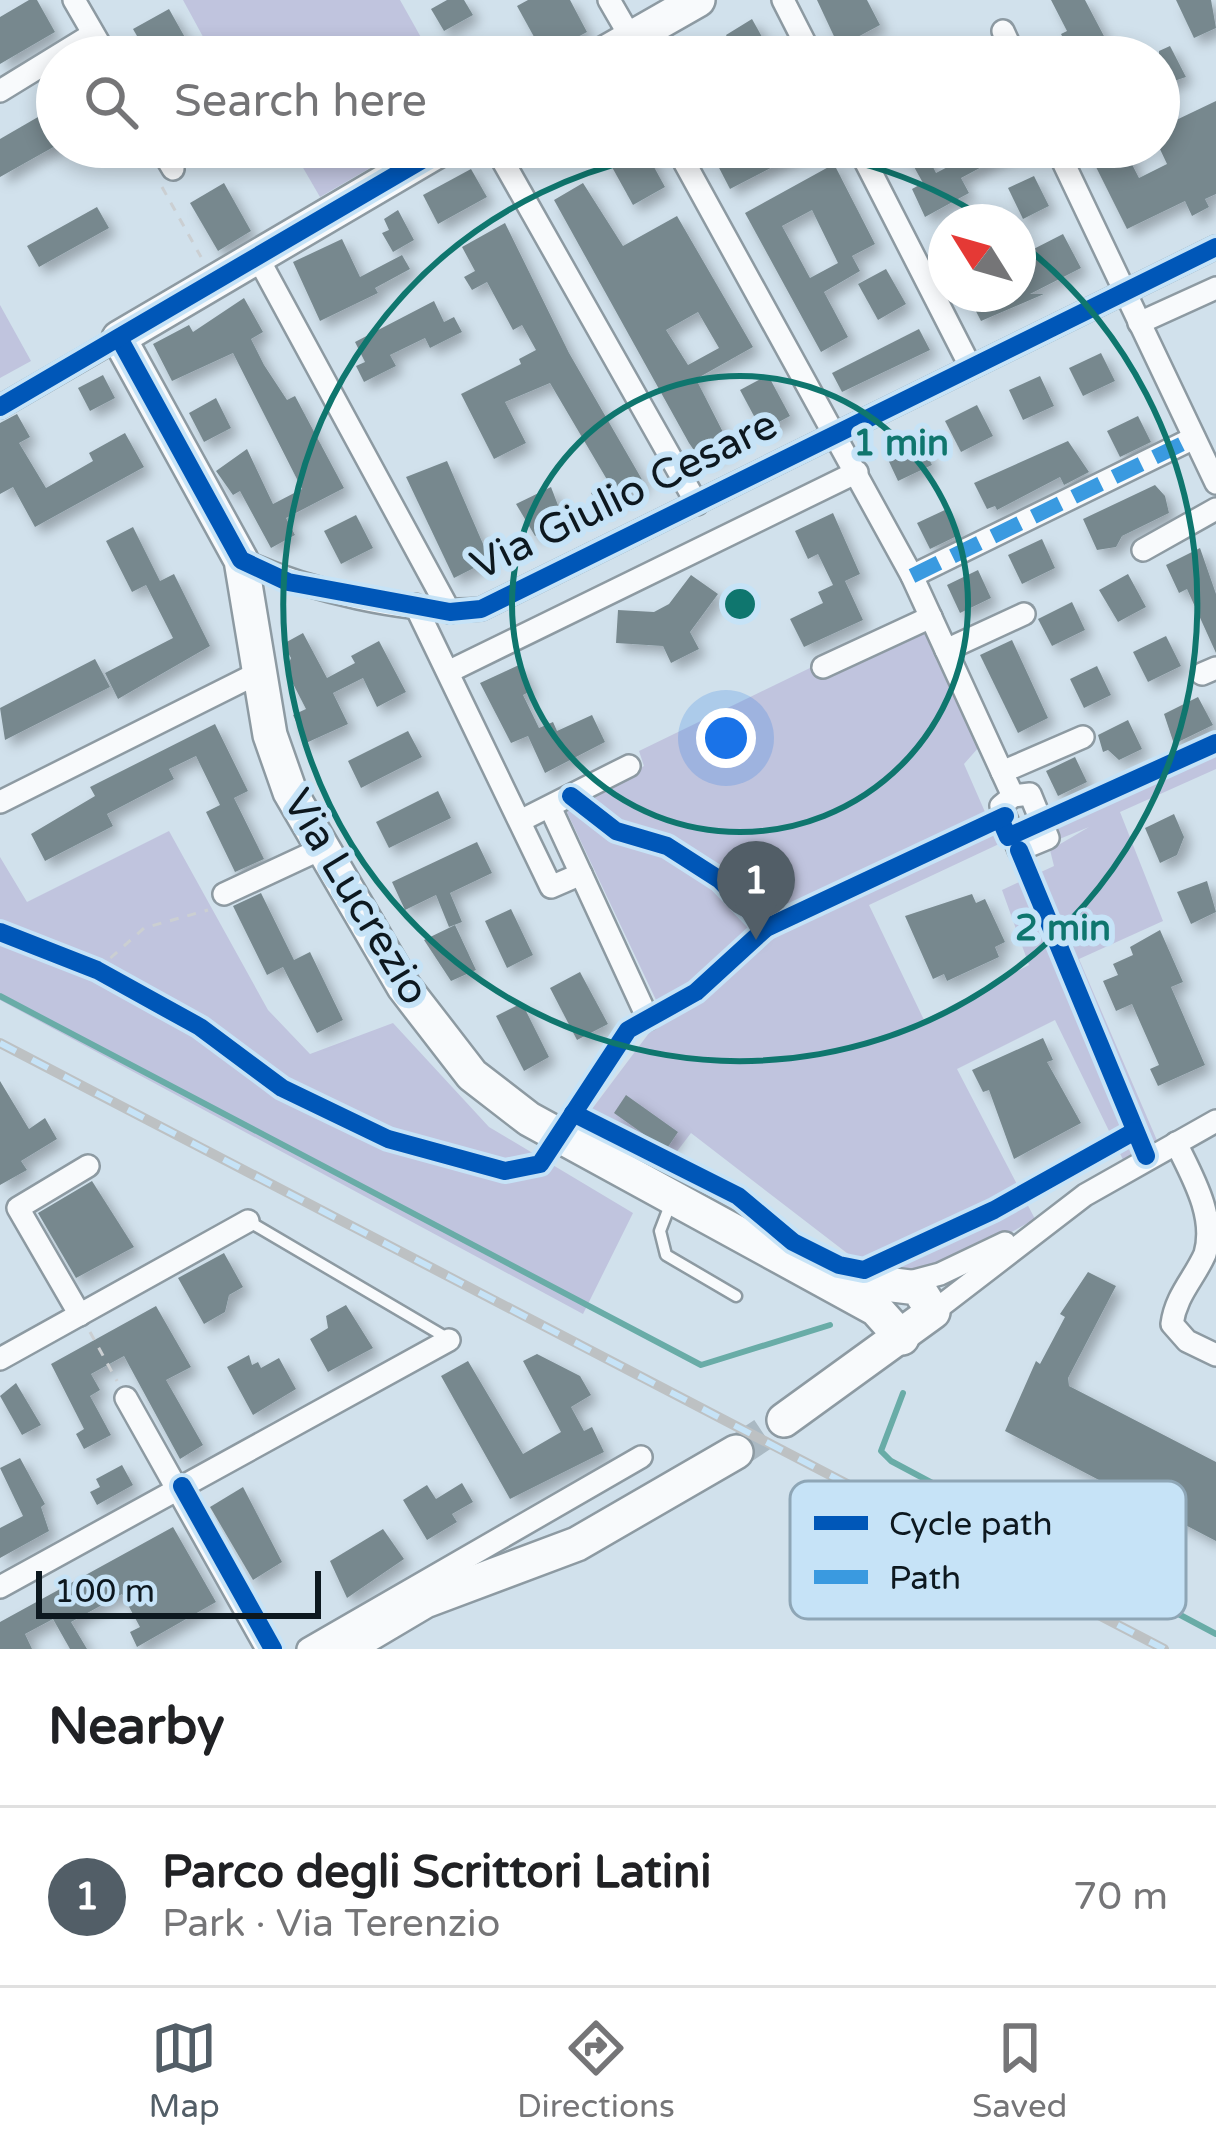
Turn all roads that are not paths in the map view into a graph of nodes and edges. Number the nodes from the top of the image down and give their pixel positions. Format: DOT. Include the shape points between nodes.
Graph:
graph roads {
  1 [pos="74,0"];
  2 [pos="609,0"];
  3 [pos="698,0"];
  4 [pos="783,0"];
  5 [pos="1003,31"];
  6 [pos="93,34"];
  7 [pos="90,36"];
  8 [pos="616,36"];
  9 [pos="640,36"];
  10 [pos="801,36"];
  11 [pos="1005,36"];
  12 [pos="36,69"];
  13 [pos="0,91"];
  14 [pos="165,168"];
  15 [pos="406,168"];
  16 [pos="507,168"];
  17 [pos="688,168"];
  18 [pos="869,168"];
  19 [pos="1066,168"];
  20 [pos="167,178"];
  21 [pos="1216,247"];
  22 [pos="243,258"];
  23 [pos="1216,288"];
  24 [pos="1122,290"];
  25 [pos="1139,323"];
  26 [pos="118,338"];
  27 [pos="970,366"];
  28 [pos="0,407"];
  29 [pos="834,431"];
  30 [pos="1194,438"];
  31 [pos="857,472"];
  32 [pos="1214,472"];
  33 [pos="697,504"];
  34 [pos="1216,509"];
  35 [pos="1143,550"];
  36 [pos="241,560"];
  37 [pos="912,576"];
  38 [pos="415,605"];
  39 [pos="450,612"];
  40 [pos="1024,614"];
  41 [pos="931,617"];
  42 [pos="946,650"];
  43 [pos="823,667"];
  44 [pos="448,672"];
  45 [pos="258,673"];
  46 [pos="1083,737"];
  47 [pos="629,766"];
  48 [pos="1002,772"];
  49 [pos="1013,796"];
  50 [pos="0,802"];
  51 [pos="550,807"];
  52 [pos="520,821"];
  53 [pos="322,848"];
  54 [pos="581,874"];
  55 [pos="224,894"];
  56 [pos="648,1019"];
  57 [pos="1216,1120"];
  58 [pos="1176,1143"];
  59 [pos="88,1166"];
  60 [pos="673,1196"];
  61 [pos="1213,1217"];
  62 [pos="248,1221"];
  63 [pos="1038,1227"];
  64 [pos="819,1274"];
  65 [pos="888,1287"];
  66 [pos="736,1296"];
  67 [pos="933,1312"];
  68 [pos="80,1315"];
  69 [pos="902,1338"];
  70 [pos="449,1340"];
  71 [pos="1216,1354"];
  72 [pos="0,1359"];
  73 [pos="126,1398"];
  74 [pos="784,1420"];
  75 [pos="736,1452"];
  76 [pos="641,1457"];
  77 [pos="178,1488"];
  78 [pos="534,1518"];
  79 [pos="544,1559"];
  80 [pos="0,1587"];
  81 [pos="394,1616"];
  82 [pos="267,1649"];
  83 [pos="308,1649"];
  84 [pos="344,1649"];
  85 [pos="367,1649"];
  1 -- 6 [label="street"];
  2 -- 8 [label="street"];
  3 -- 9 [label="street"];
  4 -- 10 [label="street"];
  5 -- 11 [label="street"];
  6 -- 7 [label="street"];
  12 -- 13 [label="street"];
  14 -- 20 [label="street"];
  15 -- 22 [label="street"];
  16 -- 33 [label="street"];
  17 -- 29 [label="street"];
  18 -- 27 [label="street"];
  19 -- 24 [label="street"];
  21 -- 24 [label="street, Via Giulio Cesare"];
  22 -- 26 [label="street"];
  22 -- 39 [label="street"];
  23 -- 25 [label="street"];
  24 -- 25 [label="street"];
  24 -- 27 [label="street, Via Giulio Cesare"];
  25 -- 30 [label="street"];
  26 -- 28 [label="street"];
  26 -- 36 [label="street, Via Lucrezio"];
  27 -- 29 [label="street, Via Giulio Cesare"];
  29 -- 31 [label="street"];
  29 -- 33 [label="street, Via Giulio Cesare"];
  30 -- 32 [label="street"];
  30 -- 37 [label="street"];
  31 -- 37 [label="street"];
  31 -- 44 [label="street, Via Giulio Cesare"];
  33 -- 39 [label="street, Via Giulio Cesare" via="481,609"];
  34 -- 35 [label="street"];
  36 -- 38 [label="street, Via Giulio Cesare" via="288,582"];
  36 -- 45 [label="street, Via Lucrezio"];
  37 -- 41 [label="street"];
  38 -- 39 [label="street, Via Giulio Cesare"];
  38 -- 44 [label="street"];
  40 -- 42 [label="street"];
  41 -- 42 [label="street"];
  41 -- 43 [label="street"];
  42 -- 48 [label="street"];
  44 -- 52 [label="street"];
  45 -- 50 [label="street"];
  45 -- 53 [label="street, Via Lucrezio" via="290,792"];
  46 -- 48 [label="street"];
  47 -- 51 [label="street"];
  48 -- 49 [label="street"];
  51 -- 52 [label="street"];
  51 -- 54 [label="street"];
  52 -- 54 [label="street" via="551,887"];
  53 -- 55 [label="street"];
  53 -- 60 [label="street, Via Lucrezio" via="404,987 472,1076 530,1119"];
  54 -- 56 [label="street"];
  57 -- 58 [label="street"];
  58 -- 61 [label="street"];
  58 -- 63 [label="street"];
  59 -- 68 [label="street" via="19,1208"];
  60 -- 64 [label="street, Via Lucrezio"];
  60 -- 66 [label="lane" via="660,1231 666,1255"];
  61 -- 71 [label="street" via="1208,1250 1175,1304 1172,1324"];
  62 -- 68 [label="street"];
  62 -- 70 [label="lane"];
  63 -- 65 [label="street, Via Lucrezio" via="940,1274"];
  63 -- 67 [label="street"];
  64 -- 65 [label="street, Via Lucrezio"];
  64 -- 69 [label="street, Via Lucrezio" via="876,1309"];
  65 -- 67 [label="street, Via Lucrezio" via="918,1288"];
  67 -- 69 [label="street"];
  68 -- 72 [label="street"];
  69 -- 74 [label="street"];
  70 -- 77 [label="street"];
  73 -- 77 [label="street"];
  75 -- 79 [label="street"];
  76 -- 78 [label="street"];
  77 -- 80 [label="street"];
  77 -- 82 [label="street"];
  78 -- 79 [label="street"];
  78 -- 83 [label="street"];
  79 -- 81 [label="street"];
  81 -- 84 [label="street"];
  81 -- 85 [label="street"];
}
